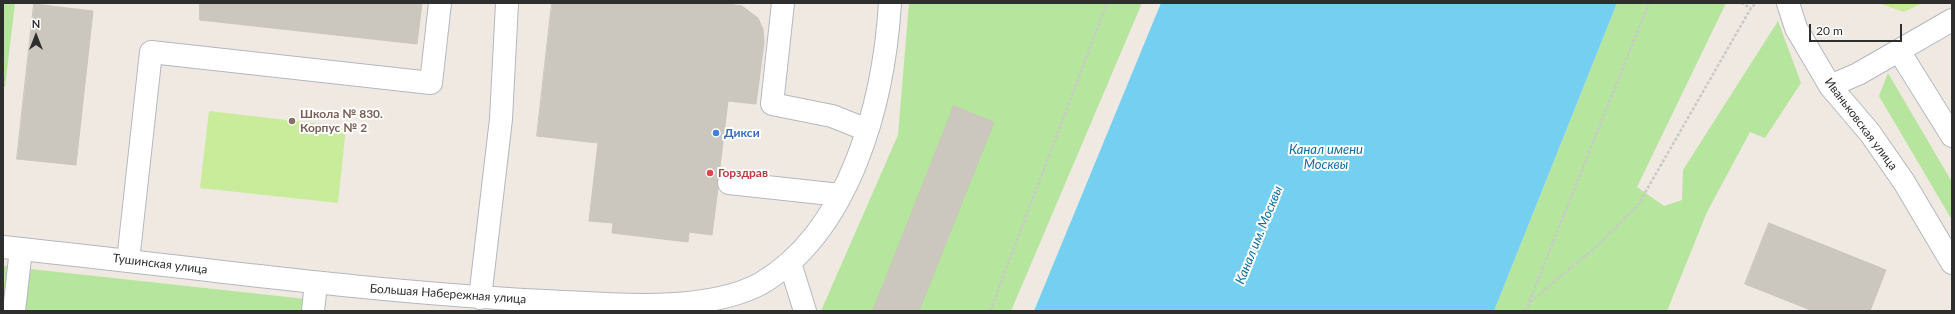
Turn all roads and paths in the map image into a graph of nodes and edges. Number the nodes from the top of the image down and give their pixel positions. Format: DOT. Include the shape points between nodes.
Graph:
graph roads {
  1 [pos="440,3"];
  2 [pos="507,3"];
  3 [pos="783,3"];
  4 [pos="890,3"];
  5 [pos="1107,3"];
  6 [pos="1649,3"];
  7 [pos="1741,3"];
  8 [pos="1756,3"];
  9 [pos="1788,3"];
  10 [pos="1750,8"];
  11 [pos="1952,20"];
  12 [pos="1899,51"];
  13 [pos="1830,86"];
  14 [pos="868,130"];
  15 [pos="1952,136"];
  16 [pos="729,183"];
  17 [pos="840,195"];
  18 [pos="12,248"];
  19 [pos="128,261"];
  20 [pos="790,263"];
  21 [pos="1952,263"];
  22 [pos="316,283"];
  23 [pos="480,298"];
  24 [pos="1529,303"];
  25 [pos="14,311"];
  26 [pos="313,311"];
  27 [pos="805,311"];
  28 [pos="990,311"];
  29 [pos="1525,311"];
  1 -- 19 [label="street" via="431,83 151,52"];
  2 -- 23 [label="street" via="501,119"];
  3 -- 14 [label="street" via="772,104 832,116"];
  4 -- 14 [label="street, Большая Набережная улица" via="883,72"];
  5 -- 28 [label="path"];
  6 -- 24 [label="path"];
  7 -- 10 [label="path"];
  8 -- 10 [label="path"];
  9 -- 13 [label="street, Иваньковская улица" via="1796,28"];
  10 -- 24 [label="path" via="1638,205 1598,245"];
  11 -- 12 [label="street"];
  12 -- 13 [label="street"];
  12 -- 15 [label="street"];
  13 -- 21 [label="street, Иваньковская улица" via="1870,133 1904,182"];
  14 -- 17 [label="street, Большая Набережная улица"];
  16 -- 17 [label="street"];
  17 -- 20 [label="street, Большая Набережная улица" via="819,232"];
  18 -- 19 [label="street, Тушинская улица"];
  18 -- 25 [label="street"];
  19 -- 22 [label="street, Тушинская улица"];
  20 -- 23 [label="street, Большая Набережная улица" via="758,284 701,303 648,306"];
  20 -- 27 [label="street"];
  22 -- 23 [label="street, Большая Набережная улица"];
  22 -- 26 [label="street"];
  24 -- 29 [label="path"];
}
